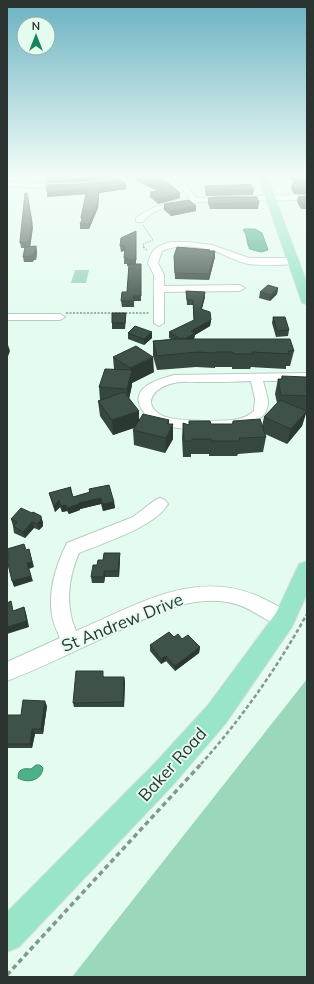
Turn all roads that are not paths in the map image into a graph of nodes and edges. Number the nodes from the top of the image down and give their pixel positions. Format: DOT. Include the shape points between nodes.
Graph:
graph roads {
  1 [pos="278,222"];
  2 [pos="293,262"];
  3 [pos="240,288"];
  4 [pos="159,289"];
  5 [pos="306,297"];
  6 [pos="7,317"];
  7 [pos="60,317"];
  8 [pos="159,323"];
  9 [pos="307,377"];
  10 [pos="256,378"];
  11 [pos="286,378"];
  12 [pos="307,382"];
  13 [pos="160,504"];
  14 [pos="307,570"];
  15 [pos="284,620"];
  16 [pos="71,642"];
  17 [pos="7,672"];
  18 [pos="7,935"];
  1 -- 2 [label="main road"];
  2 -- 4 [label="street" via="250,261 219,249 201,246 177,245 155,249 153,263 159,275"];
  2 -- 5 [label="main road"];
  3 -- 4 [label="street"];
  4 -- 8 [label="street"];
  6 -- 7 [label="street"];
  9 -- 11 [label="street"];
  10 -- 10 [label="street" via="163,381 154,386 144,400 152,415 172,424 246,422 259,413 262,407"];
  10 -- 11 [label="street"];
  11 -- 12 [label="street" via="296,382"];
  13 -- 16 [label="street" via="139,521 73,548 67,560 60,602 61,616"];
  14 -- 15 [label="main road, Baker Road"];
  15 -- 16 [label="street, St Andrew Drive" via="251,600 236,595 198,593 176,597"];
  15 -- 18 [label="main road, Baker Road" via="217,714 163,775"];
  16 -- 17 [label="street, St Andrew Drive"];
}
